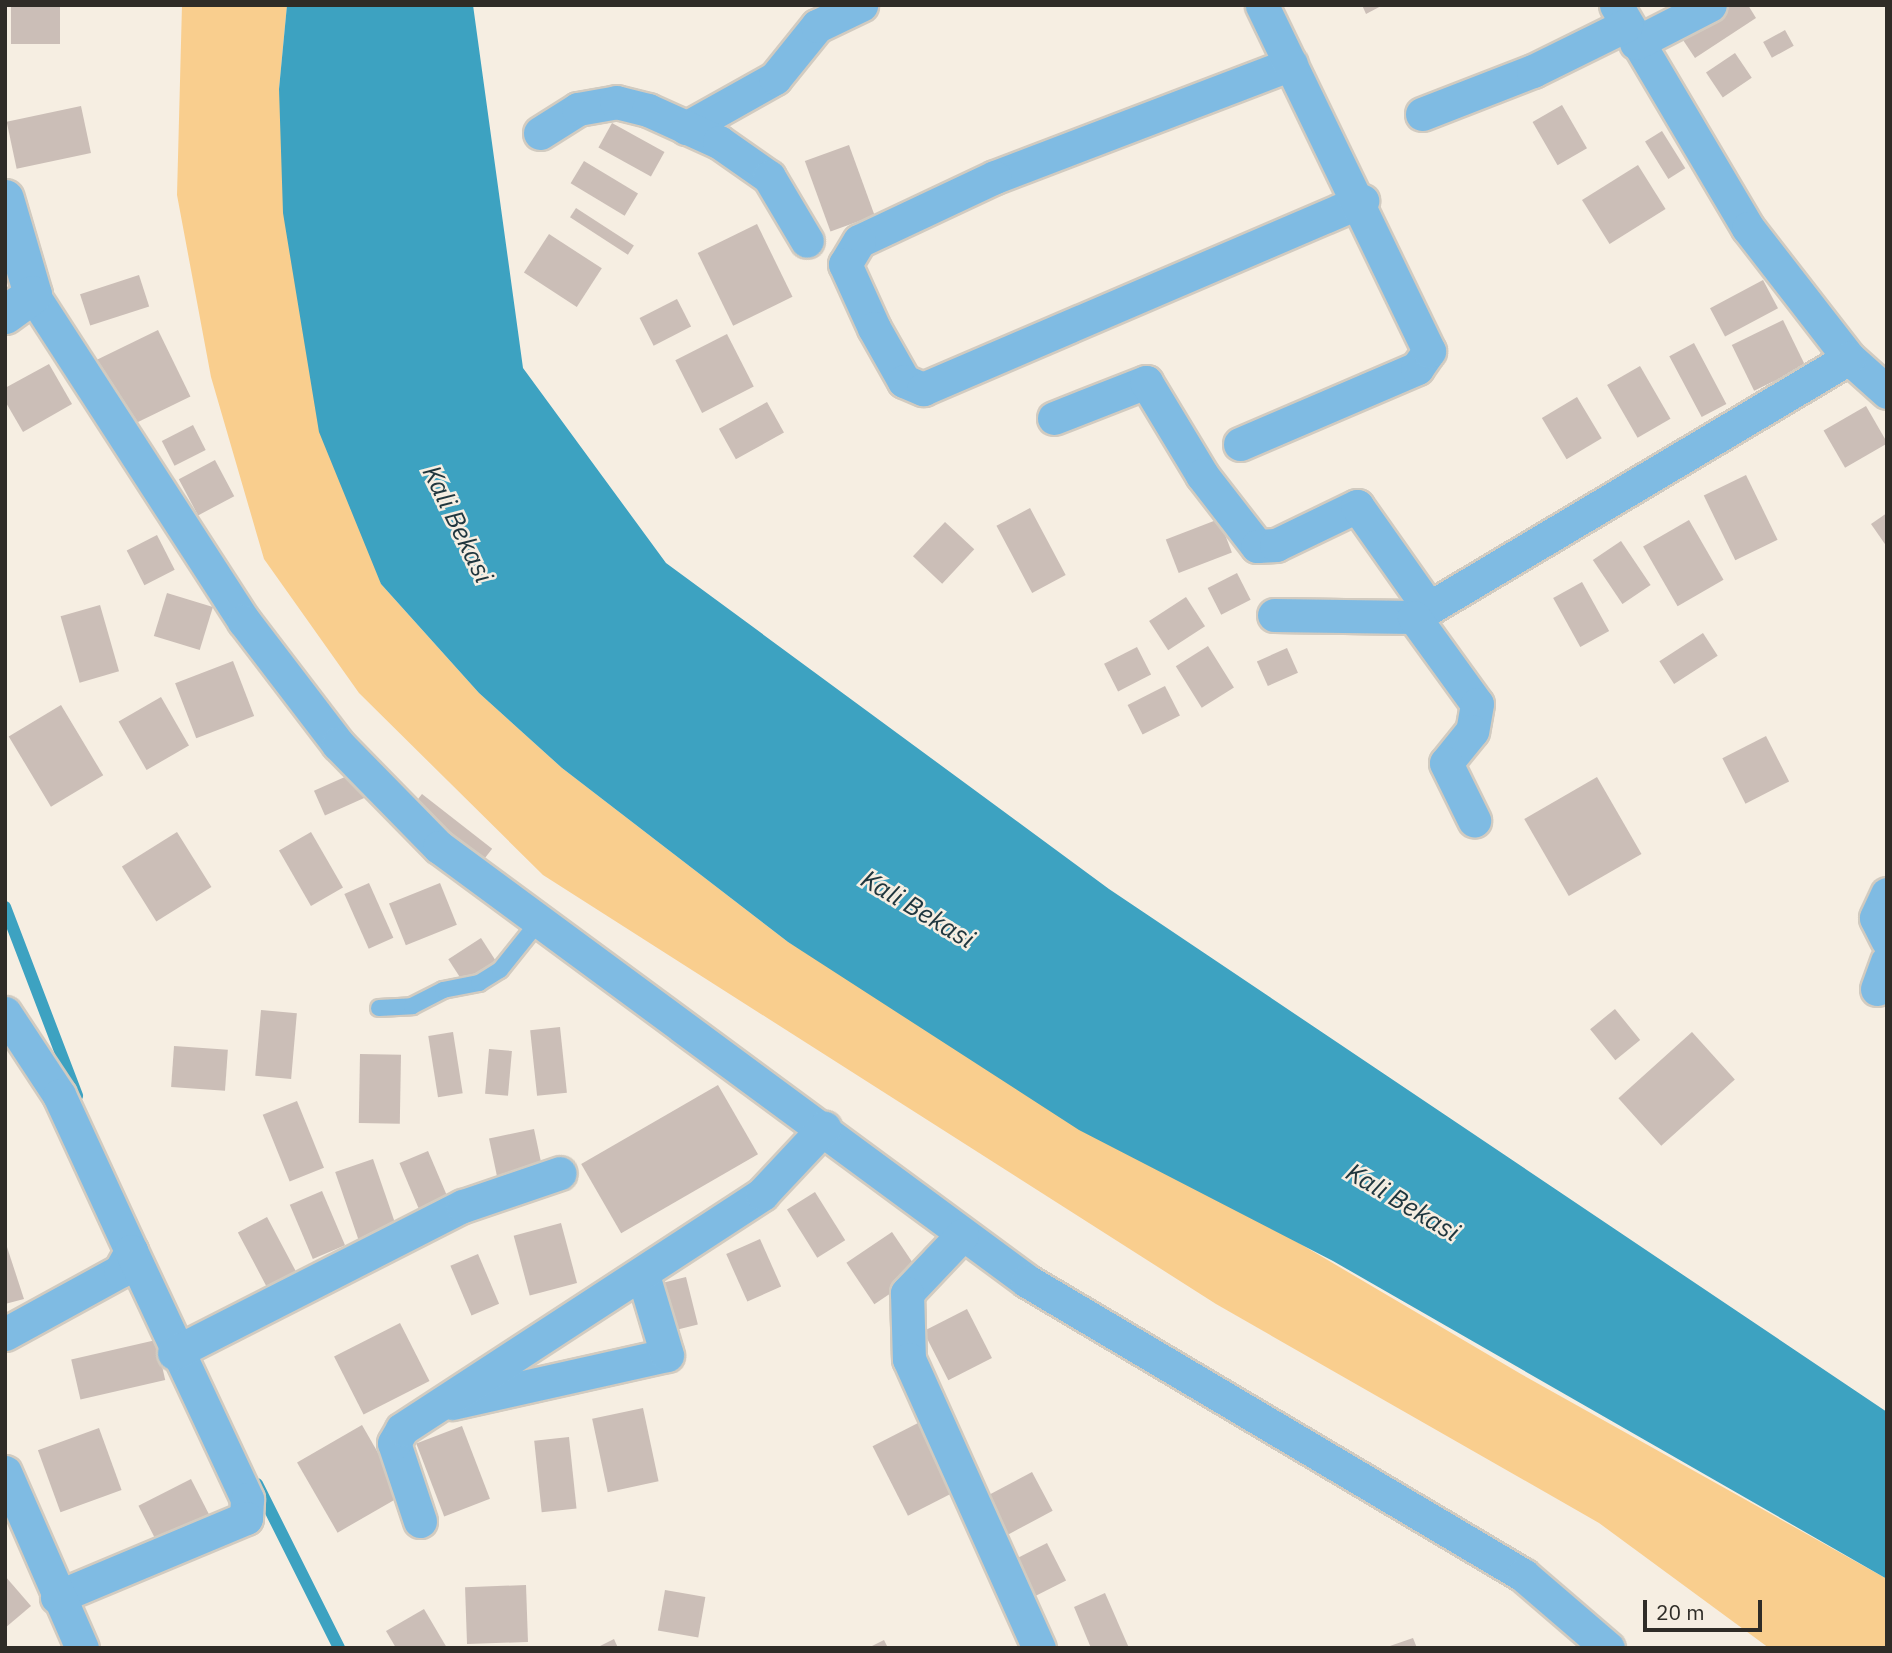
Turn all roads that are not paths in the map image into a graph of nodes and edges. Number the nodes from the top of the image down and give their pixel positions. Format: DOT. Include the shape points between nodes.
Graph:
graph roads {
  1 [pos="861,5"];
  2 [pos="1262,5"];
  3 [pos="1710,5"];
  4 [pos="814,16"];
  5 [pos="1626,24"];
  6 [pos="1291,64"];
  7 [pos="1422,114"];
  8 [pos="685,128"];
  9 [pos="540,133"];
  10 [pos="5,198"];
  11 [pos="1362,201"];
  12 [pos="807,241"];
  13 [pos="19,305"];
  14 [pos="1849,358"];
  15 [pos="1887,392"];
  16 [pos="1054,418"];
  17 [pos="1240,444"];
  18 [pos="1421,612"];
  19 [pos="1274,615"];
  20 [pos="1474,820"];
  21 [pos="1887,894"];
  22 [pos="540,920"];
  23 [pos="1887,940"];
  24 [pos="379,1008"];
  25 [pos="5,1013"];
  26 [pos="824,1128"];
  27 [pos="560,1173"];
  28 [pos="962,1235"];
  29 [pos="133,1270"];
  30 [pos="643,1275"];
  31 [pos="5,1334"];
  32 [pos="174,1353"];
  33 [pos="428,1409"];
  34 [pos="5,1472"];
  35 [pos="420,1521"];
  36 [pos="57,1597"];
  37 [pos="1590,1643"];
  38 [pos="82,1648"];
  39 [pos="1039,1648"];
  1 -- 4 [label="street"];
  2 -- 6 [label="street"];
  3 -- 5 [label="street"];
  4 -- 8 [label="street" via="775,78"];
  5 -- 7 [label="street" via="1533,71"];
  5 -- 14 [label="street" via="1748,228"];
  6 -- 11 [label="street"];
  6 -- 11 [label="street" via="995,177 859,241 845,264 874,328 904,382 923,389"];
  8 -- 9 [label="street" via="617,102 578,109"];
  8 -- 12 [label="street" via="719,142 769,177"];
  10 -- 13 [label="street"];
  11 -- 17 [label="street" via="1425,336 1427,357 1417,368"];
  13 -- 22 [label="street" via="243,621 338,744 439,847"];
  14 -- 15 [label="street"];
  14 -- 18 [label="street"];
  16 -- 18 [label="street" via="1146,382 1202,475 1257,546 1276,545 1357,506"];
  18 -- 19 [label="street"];
  18 -- 20 [label="street" via="1477,704 1472,731 1446,763"];
  21 -- 23 [label="street" via="1876,918"];
  22 -- 24 [label="lane" via="487,979 412,1006"];
  22 -- 26 [label="street"];
  25 -- 29 [label="street" via="59,1095"];
  26 -- 28 [label="street"];
  26 -- 30 [label="street" via="762,1194"];
  27 -- 32 [label="street" via="463,1206"];
  28 -- 37 [label="street" via="1115,1336 1523,1575"];
  28 -- 39 [label="street" via="907,1293 909,1359"];
  29 -- 31 [label="street"];
  29 -- 32 [label="street"];
  30 -- 33 [label="street"];
  30 -- 33 [label="street" via="667,1355"];
  32 -- 36 [label="street" via="249,1512"];
  33 -- 35 [label="street" via="394,1443"];
  34 -- 36 [label="street"];
  36 -- 38 [label="street"];
}
